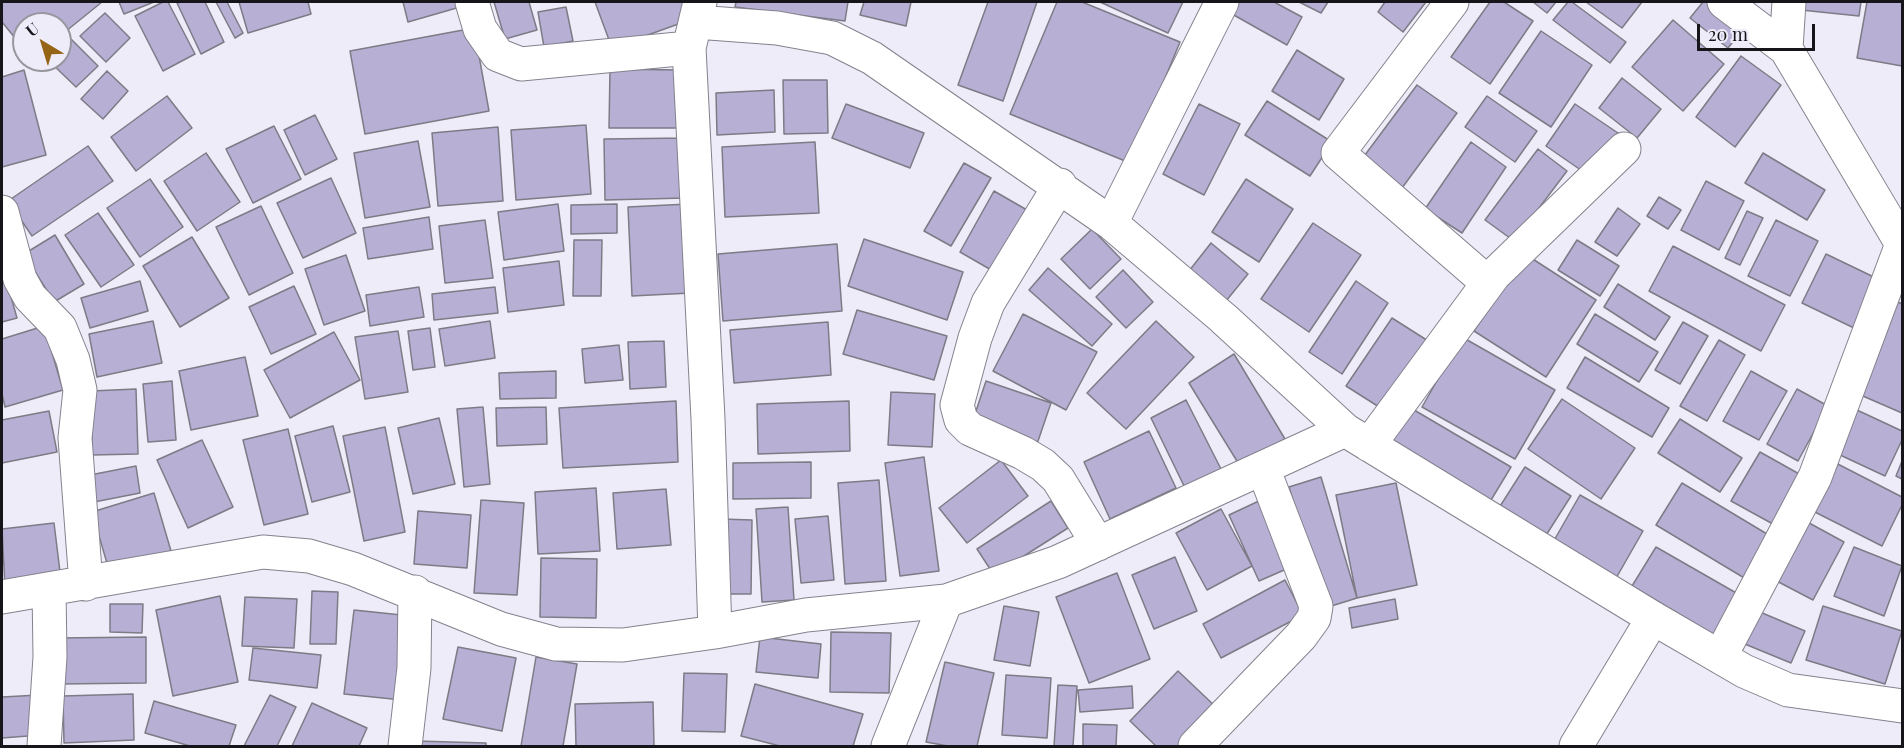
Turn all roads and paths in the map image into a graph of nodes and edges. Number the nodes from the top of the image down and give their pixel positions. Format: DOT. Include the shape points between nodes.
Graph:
graph roads {
  1 [pos="472,2"];
  2 [pos="1222,2"];
  3 [pos="1452,2"];
  4 [pos="1724,2"];
  5 [pos="1789,2"];
  6 [pos="695,24"];
  7 [pos="1786,48"];
  8 [pos="1624,148"];
  9 [pos="1060,185"];
  10 [pos="2,212"];
  11 [pos="1111,223"];
  12 [pos="1488,283"];
  13 [pos="1357,437"];
  14 [pos="1263,468"];
  15 [pos="1098,544"];
  16 [pos="86,584"];
  17 [pos="49,589"];
  18 [pos="415,592"];
  19 [pos="2,597"];
  20 [pos="946,600"];
  21 [pos="1653,618"];
  22 [pos="715,632"];
  23 [pos="1720,657"];
  24 [pos="1902,706"];
  25 [pos="44,747"];
  26 [pos="405,747"];
  27 [pos="888,747"];
  28 [pos="1195,747"];
  29 [pos="1576,747"];
  1 -- 6 [label="street" via="480,28 498,55 521,64"];
  2 -- 11 [label="street"];
  3 -- 12 [label="street" via="1338,153"];
  4 -- 7 [label="street"];
  5 -- 7 [label="street"];
  6 -- 9 [label="street" via="777,28 832,38 872,58"];
  6 -- 22 [label="street"];
  7 -- 23 [label="street" via="1902,244 1815,477"];
  8 -- 12 [label="street"];
  9 -- 11 [label="street"];
  9 -- 15 [label="street" via="988,303 957,405 961,420 970,429 1043,465 1058,480"];
  10 -- 16 [label="street" via="20,279 30,297 60,328 80,390 75,438"];
  11 -- 13 [label="street"];
  12 -- 13 [label="street"];
  13 -- 14 [label="street"];
  13 -- 21 [label="street"];
  14 -- 15 [label="street"];
  14 -- 28 [label="street" via="1316,606 1314,618"];
  15 -- 20 [label="street" via="1058,562"];
  16 -- 17 [label="street"];
  16 -- 18 [label="street" via="263,552 309,556"];
  17 -- 19 [label="street"];
  17 -- 25 [label="street" via="50,657"];
  18 -- 22 [label="street" via="501,629 555,644 623,645"];
  18 -- 26 [label="street" via="414,668"];
  20 -- 22 [label="street" via="806,615"];
  20 -- 27 [label="street"];
  21 -- 23 [label="street"];
  21 -- 29 [label="street"];
  23 -- 24 [label="street" via="1788,690"];
}
